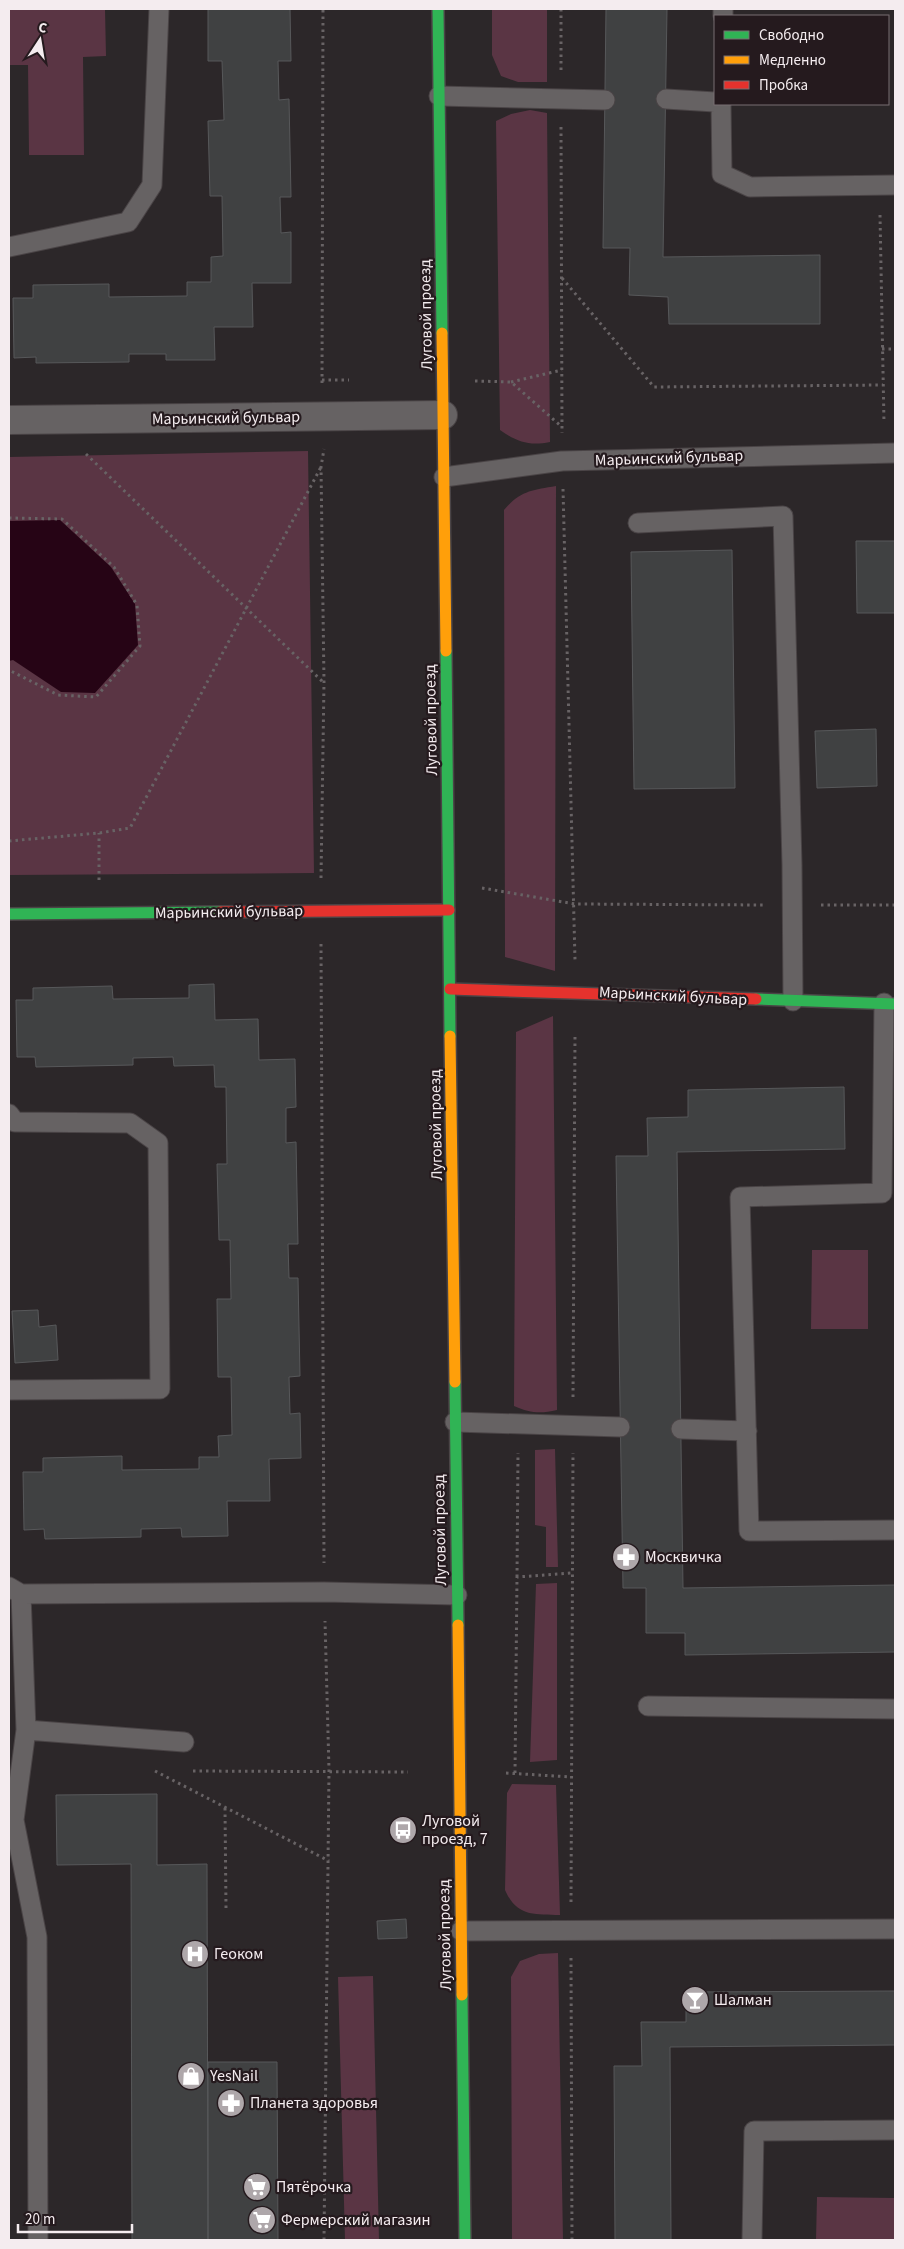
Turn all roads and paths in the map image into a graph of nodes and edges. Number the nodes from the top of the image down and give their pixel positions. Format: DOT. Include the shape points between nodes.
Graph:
graph roads {
  1 [pos="159,9"];
  2 [pos="438,9"];
  3 [pos="439,96"];
  4 [pos="666,99"];
  5 [pos="606,100"];
  6 [pos="714,102"];
  7 [pos="721,105"];
  8 [pos="887,185"];
  9 [pos="9,247"];
  10 [pos="562,278"];
  11 [pos="882,349"];
  12 [pos="895,349"];
  13 [pos="562,370"];
  14 [pos="510,382"];
  15 [pos="883,385"];
  16 [pos="443,415"];
  17 [pos="9,420"];
  18 [pos="83,451"];
  19 [pos="890,454"];
  20 [pos="321,467"];
  21 [pos="444,477"];
  22 [pos="9,518"];
  23 [pos="638,523"];
  24 [pos="247,608"];
  25 [pos="9,670"];
  26 [pos="324,682"];
  27 [pos="99,834"];
  28 [pos="9,841"];
  29 [pos="449,882"];
  30 [pos="99,887"];
  31 [pos="792,905"];
  32 [pos="895,905"];
  33 [pos="449,910"];
  34 [pos="9,914"];
  35 [pos="450,989"];
  36 [pos="793,1001"];
  37 [pos="889,1004"];
  38 [pos="575,1036"];
  39 [pos="9,1114"];
  40 [pos="9,1390"];
  41 [pos="455,1422"];
  42 [pos="573,1425"];
  43 [pos="620,1427"];
  44 [pos="681,1429"];
  45 [pos="747,1431"];
  46 [pos="518,1452"];
  47 [pos="895,1530"];
  48 [pos="572,1573"];
  49 [pos="517,1577"];
  50 [pos="15,1590"];
  51 [pos="458,1595"];
  52 [pos="648,1706"];
  53 [pos="895,1709"];
  54 [pos="26,1730"];
  55 [pos="184,1742"];
  56 [pos="164,1771"];
  57 [pos="184,1771"];
  58 [pos="408,1772"];
  59 [pos="506,1773"];
  60 [pos="515,1773"];
  61 [pos="571,1778"];
  62 [pos="225,1808"];
  63 [pos="12,1822"];
  64 [pos="329,1861"];
  65 [pos="226,1908"];
  66 [pos="895,1929"];
  67 [pos="570,1930"];
  68 [pos="461,1931"];
  69 [pos="895,2130"];
  70 [pos="38,2240"];
  71 [pos="465,2240"];
  72 [pos="572,2240"];
  73 [pos="752,2240"];
  1 -- 9 [label="lane" via="152,186 128,222"];
  2 -- 3 [label="street, Луговой проезд"];
  3 -- 5 [label="lane"];
  3 -- 16 [label="street, Луговой проезд"];
  4 -- 6 [label="lane"];
  7 -- 8 [label="lane" via="722,174 750,187"];
  8 -- 11 [label="path"];
  10 -- 15 [label="path" via="654,387"];
  11 -- 12 [label="path"];
  11 -- 15 [label="path"];
  13 -- 14 [label="path"];
  15 -- 19 [label="path"];
  16 -- 17 [label="street, Марьинский бульвар"];
  16 -- 21 [label="street, Луговой проезд"];
  18 -- 24 [label="path"];
  19 -- 21 [label="lane, Марьинский бульвар" via="562,462"];
  20 -- 24 [label="path"];
  21 -- 29 [label="street, Луговой проезд"];
  22 -- 25 [label="path" via="62,519 114,567 137,605 140,646 96,697 58,695"];
  23 -- 31 [label="lane" via="783,516"];
  24 -- 26 [label="path"];
  24 -- 27 [label="path" via="130,828"];
  27 -- 28 [label="path"];
  27 -- 30 [label="path"];
  29 -- 31 [label="path" via="575,904"];
  29 -- 33 [label="street, Луговой проезд"];
  31 -- 32 [label="path"];
  31 -- 36 [label="lane"];
  33 -- 34 [label="street, Марьинский бульвар"];
  33 -- 35 [label="street, Луговой проезд"];
  35 -- 36 [label="street, Марьинский бульвар"];
  35 -- 41 [label="street, Луговой проезд"];
  36 -- 37 [label="street, Марьинский бульвар"];
  37 -- 45 [label="lane" via="882,1193 740,1197"];
  38 -- 42 [label="path"];
  39 -- 40 [label="lane" via="15,1122 130,1123 158,1143 160,1389"];
  41 -- 42 [label="lane"];
  41 -- 51 [label="street, Луговой проезд"];
  42 -- 43 [label="lane"];
  42 -- 48 [label="path"];
  44 -- 45 [label="lane"];
  45 -- 47 [label="lane" via="749,1530"];
  46 -- 49 [label="path"];
  48 -- 49 [label="path"];
  48 -- 61 [label="path"];
  49 -- 60 [label="path"];
  50 -- 51 [label="lane"];
  50 -- 54 [label="lane"];
  51 -- 68 [label="street, Луговой проезд"];
  52 -- 53 [label="lane"];
  54 -- 55 [label="lane"];
  54 -- 63 [label="lane"];
  56 -- 62 [label="path" via="155,1771"];
  57 -- 58 [label="path"];
  59 -- 60 [label="path"];
  60 -- 61 [label="path"];
  61 -- 67 [label="path"];
  62 -- 64 [label="path"];
  62 -- 65 [label="path"];
  63 -- 70 [label="lane" via="37,1937"];
  66 -- 67 [label="lane"];
  67 -- 68 [label="lane"];
  67 -- 72 [label="path"];
  68 -- 71 [label="street, Луговой проезд"];
  69 -- 73 [label="lane" via="754,2132"];
}
